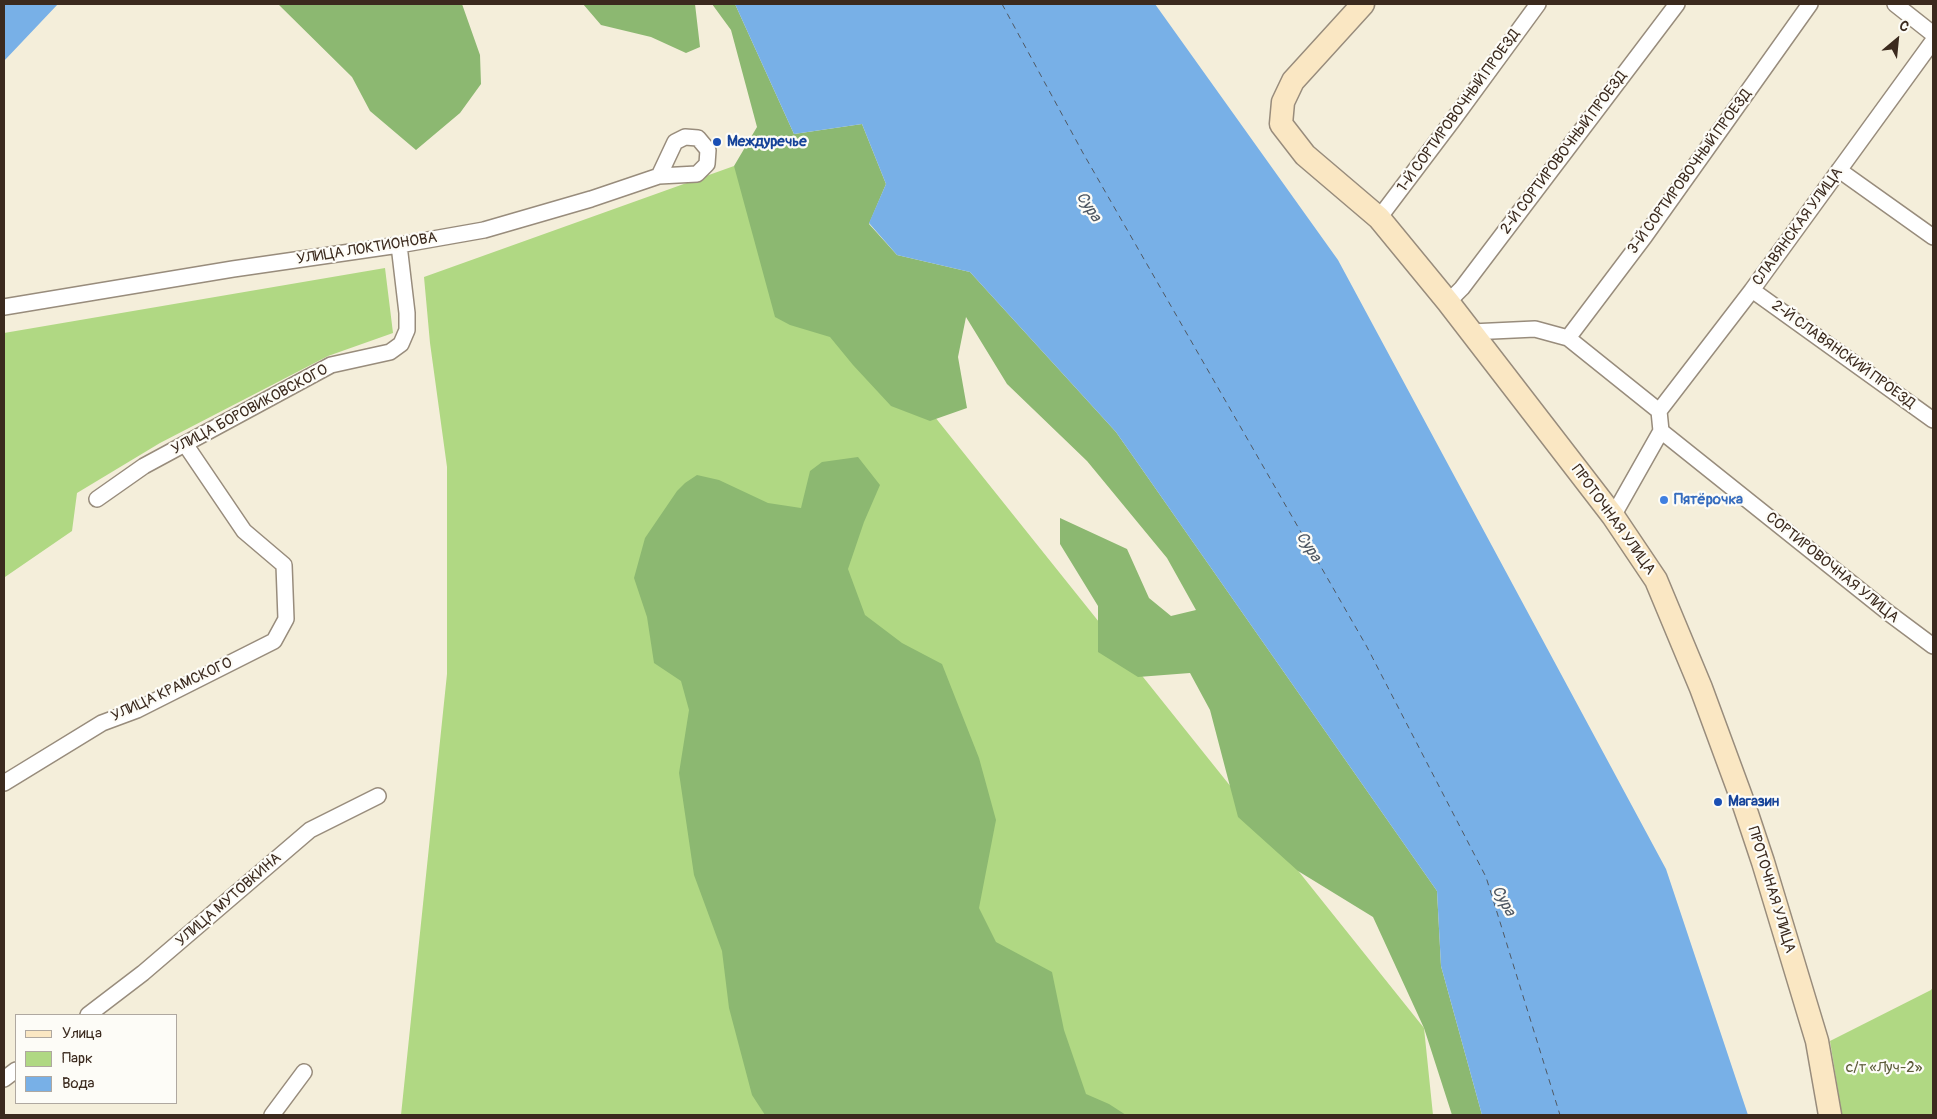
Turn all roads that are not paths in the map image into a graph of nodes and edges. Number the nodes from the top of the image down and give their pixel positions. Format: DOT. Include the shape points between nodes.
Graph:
graph roads {
  1 [pos="1363,4"];
  2 [pos="1538,4"];
  3 [pos="1677,4"];
  4 [pos="1810,4"];
  5 [pos="1895,4"];
  6 [pos="1933,34"];
  7 [pos="1933,41"];
  8 [pos="1839,170"];
  9 [pos="658,176"];
  10 [pos="1379,218"];
  11 [pos="1933,237"];
  12 [pos="399,245"];
  13 [pos="1752,290"];
  14 [pos="1448,302"];
  15 [pos="4,307"];
  16 [pos="1471,332"];
  17 [pos="1568,338"];
  18 [pos="1659,411"];
  19 [pos="1933,420"];
  20 [pos="1661,431"];
  21 [pos="185,444"];
  22 [pos="97,499"];
  23 [pos="1613,516"];
  24 [pos="1933,646"];
  25 [pos="4,783"];
  26 [pos="378,796"];
  27 [pos="89,1014"];
  28 [pos="15,1071"];
  29 [pos="304,1072"];
  30 [pos="4,1079"];
  31 [pos="272,1115"];
  32 [pos="1830,1115"];
  1 -- 10 [label="main road, ПРОТОЧНАЯ УЛИЦА" via="1293,81 1283,102 1281,124 1305,155"];
  2 -- 10 [label="street, 1-Й СОРТИРОВОЧНЫЙ ПРОЕЗД"];
  3 -- 14 [label="street, 2-Й СОРТИРОВОЧНЫЙ ПРОЕЗД" via="1462,288"];
  4 -- 17 [label="street, 3-Й СОРТИРОВОЧНЫЙ ПРОЕЗД" via="1645,236"];
  5 -- 6 [label="street"];
  7 -- 8 [label="street, СЛАВЯНСКАЯ УЛИЦА"];
  8 -- 11 [label="street"];
  8 -- 13 [label="street, СЛАВЯНСКАЯ УЛИЦА"];
  9 -- 9 [label="street, УЛИЦА ЛОКТИОНОВА" via="675,142 685,137 698,138 708,150 707,164 696,174"];
  9 -- 12 [label="street, УЛИЦА ЛОКТИОНОВА" via="484,230"];
  10 -- 14 [label="main road, ПРОТОЧНАЯ УЛИЦА"];
  12 -- 15 [label="street, УЛИЦА ЛОКТИОНОВА"];
  12 -- 21 [label="street, УЛИЦА БОРОВИКОВСКОГО" via="407,313 407,330 401,344 390,352 331,365"];
  13 -- 18 [label="street, СЛАВЯНСКАЯ УЛИЦА"];
  13 -- 19 [label="street, 2-Й СЛАВЯНСКИЙ ПРОЕЗД"];
  14 -- 16 [label="main road, ПРОТОЧНАЯ УЛИЦА"];
  16 -- 17 [label="street" via="1535,329"];
  16 -- 23 [label="main road, ПРОТОЧНАЯ УЛИЦА"];
  17 -- 18 [label="street"];
  18 -- 20 [label="street"];
  20 -- 23 [label="street"];
  20 -- 24 [label="street, СОРТИРОВОЧНАЯ УЛИЦА"];
  21 -- 22 [label="street, УЛИЦА БОРОВИКОВСКОГО" via="144,466"];
  21 -- 25 [label="street, УЛИЦА КРАМСКОГО" via="244,531 284,566 286,619 274,641 137,710 102,723"];
  23 -- 32 [label="main road, ПРОТОЧНАЯ УЛИЦА" via="1656,580 1684,643 1744,802 1817,1042"];
  26 -- 27 [label="street, УЛИЦА МУТОВКИНА" via="310,830 143,973"];
  28 -- 30 [label="street"];
  29 -- 31 [label="street"];
}
